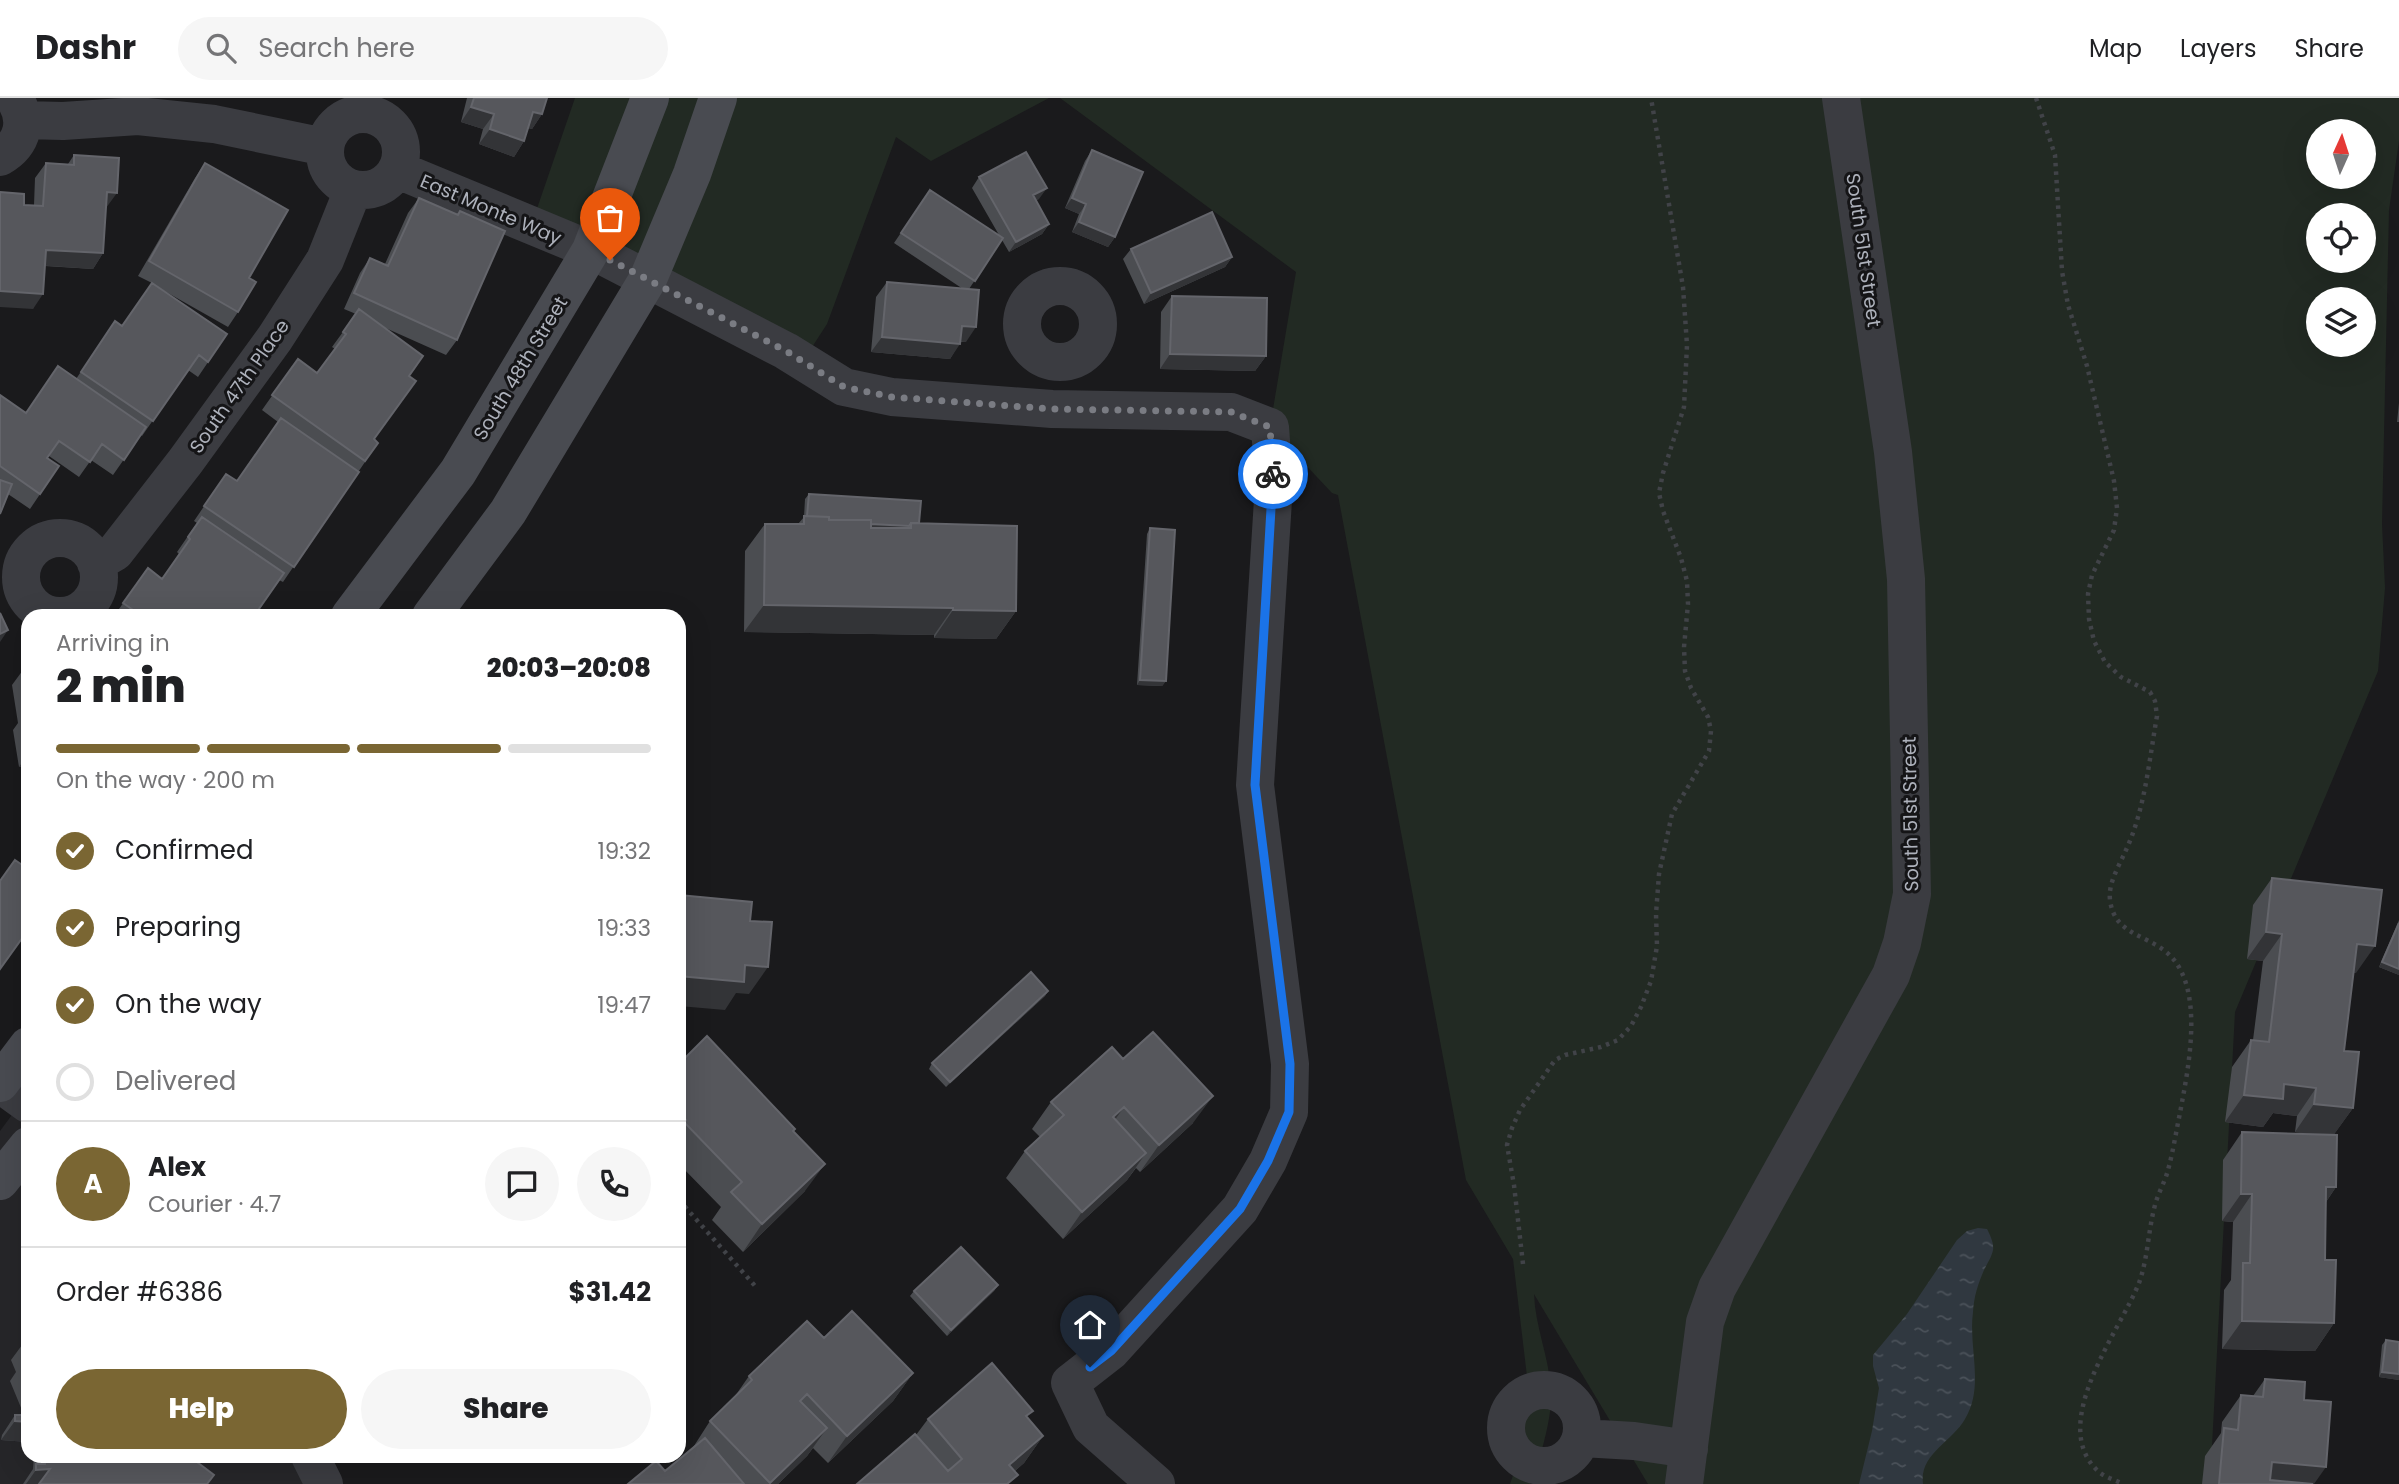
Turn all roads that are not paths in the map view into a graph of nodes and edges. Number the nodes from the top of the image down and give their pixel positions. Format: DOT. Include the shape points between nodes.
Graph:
graph roads {
  1 [pos="650,98"];
  2 [pos="718,98"];
  3 [pos="1841,98"];
  4 [pos="19,109"];
  5 [pos="325,147"];
  6 [pos="0,157"];
  7 [pos="398,170"];
  8 [pos="353,190"];
  9 [pos="591,250"];
  10 [pos="648,279"];
  11 [pos="1055,363"];
  12 [pos="1052,409"];
  13 [pos="96,563"];
  14 [pos="356,609"];
  15 [pos="436,609"];
  16 [pos="21,1055"];
  17 [pos="0,1083"];
  18 [pos="21,1099"];
  19 [pos="21,1155"];
  20 [pos="0,1181"];
  21 [pos="1582,1438"];
  22 [pos="314,1463"];
  23 [pos="1687,1466"];
  24 [pos="324,1484"];
  25 [pos="1156,1484"];
  1 -- 9 [label="main road, South 48th Street"];
  2 -- 10 [label="main road"];
  3 -- 23 [label="street, South 51st Street" via="1893,452 1906,579 1912,894 1891,975 1717,1288 1705,1322"];
  4 -- 5 [label="street" via="63,121 138,116 214,124"];
  4 -- 6 [label="street" via="22,132 17,144"];
  5 -- 7 [label="street, East Monte Way" via="335,125 357,114 369,114 398,134 402,146"];
  5 -- 8 [label="street" via="328,169"];
  7 -- 8 [label="street, East Monte Way" via="379,188"];
  7 -- 9 [label="street, East Monte Way"];
  8 -- 13 [label="street, South 47th Place" via="325,260 275,338 115,552"];
  9 -- 10 [label="street, East Monte Way"];
  9 -- 14 [label="main road, South 48th Street" via="458,472"];
  10 -- 12 [label="street, East Monte Way" via="786,351 844,387 892,397"];
  10 -- 15 [label="main road" via="509,512"];
  11 -- 12 [label="street"];
  12 -- 25 [label="street, East Monte Way" via="1231,412 1270,427 1274,484 1255,785 1290,1064 1289,1112 1240,1209 1111,1351 1070,1383 1091,1427"];
  16 -- 17 [label="main road"];
  17 -- 18 [label="street"];
  19 -- 20 [label="main road"];
  21 -- 23 [label="street" via="1634,1441"];
  22 -- 24 [label="street"];
}
